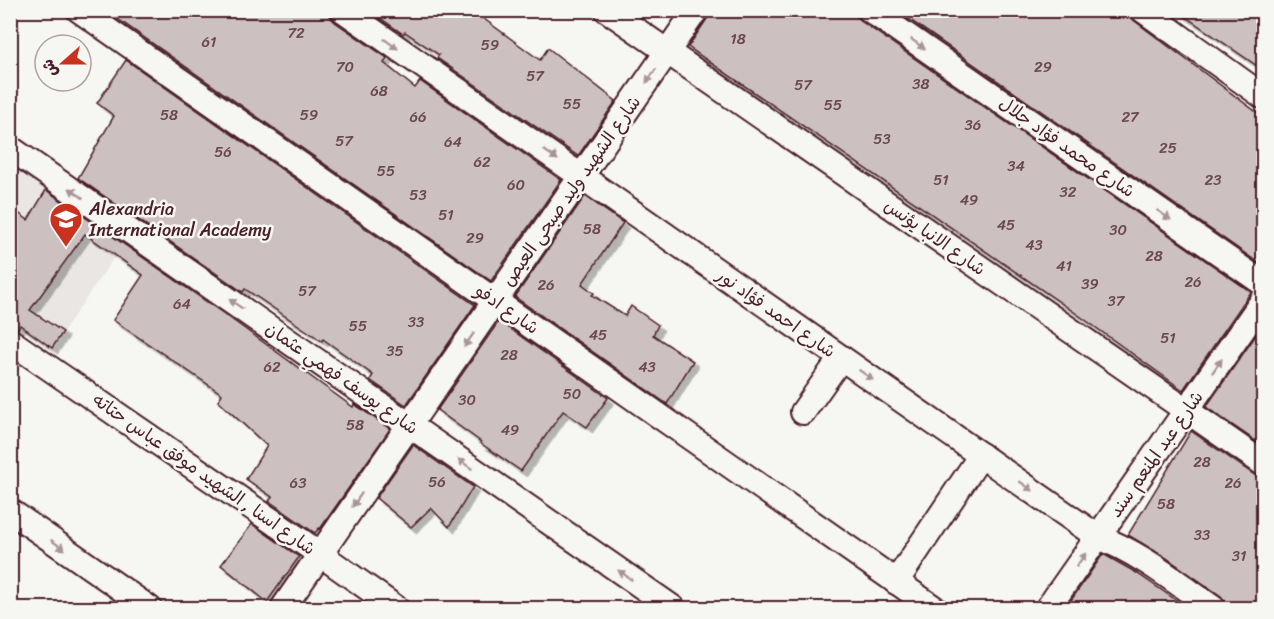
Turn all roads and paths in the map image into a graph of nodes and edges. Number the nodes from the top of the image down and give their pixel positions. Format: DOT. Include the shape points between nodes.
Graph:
graph roads {
  1 [pos="79,10"];
  2 [pos="343,10"];
  3 [pos="607,10"];
  4 [pos="696,10"];
  5 [pos="870,10"];
  6 [pos="1143,10"];
  7 [pos="667,52"];
  8 [pos="1263,97"];
  9 [pos="10,148"];
  10 [pos="581,177"];
  11 [pos="1263,284"];
  12 [pos="1263,299"];
  13 [pos="495,302"];
  14 [pos="10,341"];
  15 [pos="840,358"];
  16 [pos="1186,410"];
  17 [pos="803,412"];
  18 [pos="409,425"];
  19 [pos="981,455"];
  20 [pos="1263,464"];
  21 [pos="10,511"];
  22 [pos="1098,537"];
  23 [pos="320,554"];
  24 [pos="896,582"];
  25 [pos="149,609"];
  26 [pos="283,609"];
  27 [pos="396,609"];
  28 [pos="673,609"];
  29 [pos="934,609"];
  30 [pos="1048,609"];
  31 [pos="1213,609"];
  1 -- 13 [label="street, شارع ادفو"];
  2 -- 10 [label="street, شارع احمد فؤاد نور, one-way"];
  3 -- 7 [label="street, شارع الانبا يؤنس"];
  4 -- 7 [label="street, شارع الشهيد وليد صبحى العيص"];
  5 -- 11 [label="street, شارع محمد فؤاد جلال, one-way"];
  6 -- 8 [label="street"];
  7 -- 10 [label="street, شارع الشهيد وليد صبحى العيص, one-way"];
  7 -- 16 [label="street, شارع الانبا يؤنس"];
  18 -- 9 [label="street, شارع يوسف فهمي عثمان, one-way"];
  10 -- 13 [label="street, شارع الشهيد وليد صبحى العيص"];
  10 -- 15 [label="street, شارع احمد فؤاد نور"];
  16 -- 12 [label="street, شارع عبد المنعم سند, one-way"];
  13 -- 18 [label="street, شارع الشهيد وليد صبحى العيص, one-way"];
  13 -- 24 [label="street, شارع ادفو"];
  14 -- 23 [label="street, شارع اسنا , الشهيد موفق عباس حتاته"];
  15 -- 17 [label="street"];
  15 -- 19 [label="street, شارع احمد فؤاد نور, one-way"];
  16 -- 20 [label="street, شارع الانبا يؤنس"];
  16 -- 22 [label="street, شارع عبد المنعم سند"];
  18 -- 23 [label="street, شارع الشهيد وليد صبحى العيص, one-way"];
  28 -- 18 [label="street, شارع يوسف فهمي عثمان, one-way"];
  19 -- 22 [label="street, شارع احمد فؤاد نور, one-way"];
  19 -- 24 [label="street"];
  21 -- 25 [label="street, one-way"];
  30 -- 22 [label="street, شارع عبد المنعم سند, one-way"];
  22 -- 31 [label="street, شارع احمد فؤاد نور" via="1124,548"];
  23 -- 26 [label="street, شارع الشهيد وليد صبحى العيص"];
  23 -- 27 [label="street, شارع اسنا , الشهيد موفق عباس حتاته"];
  24 -- 29 [label="street, شارع ادفو"];
}
